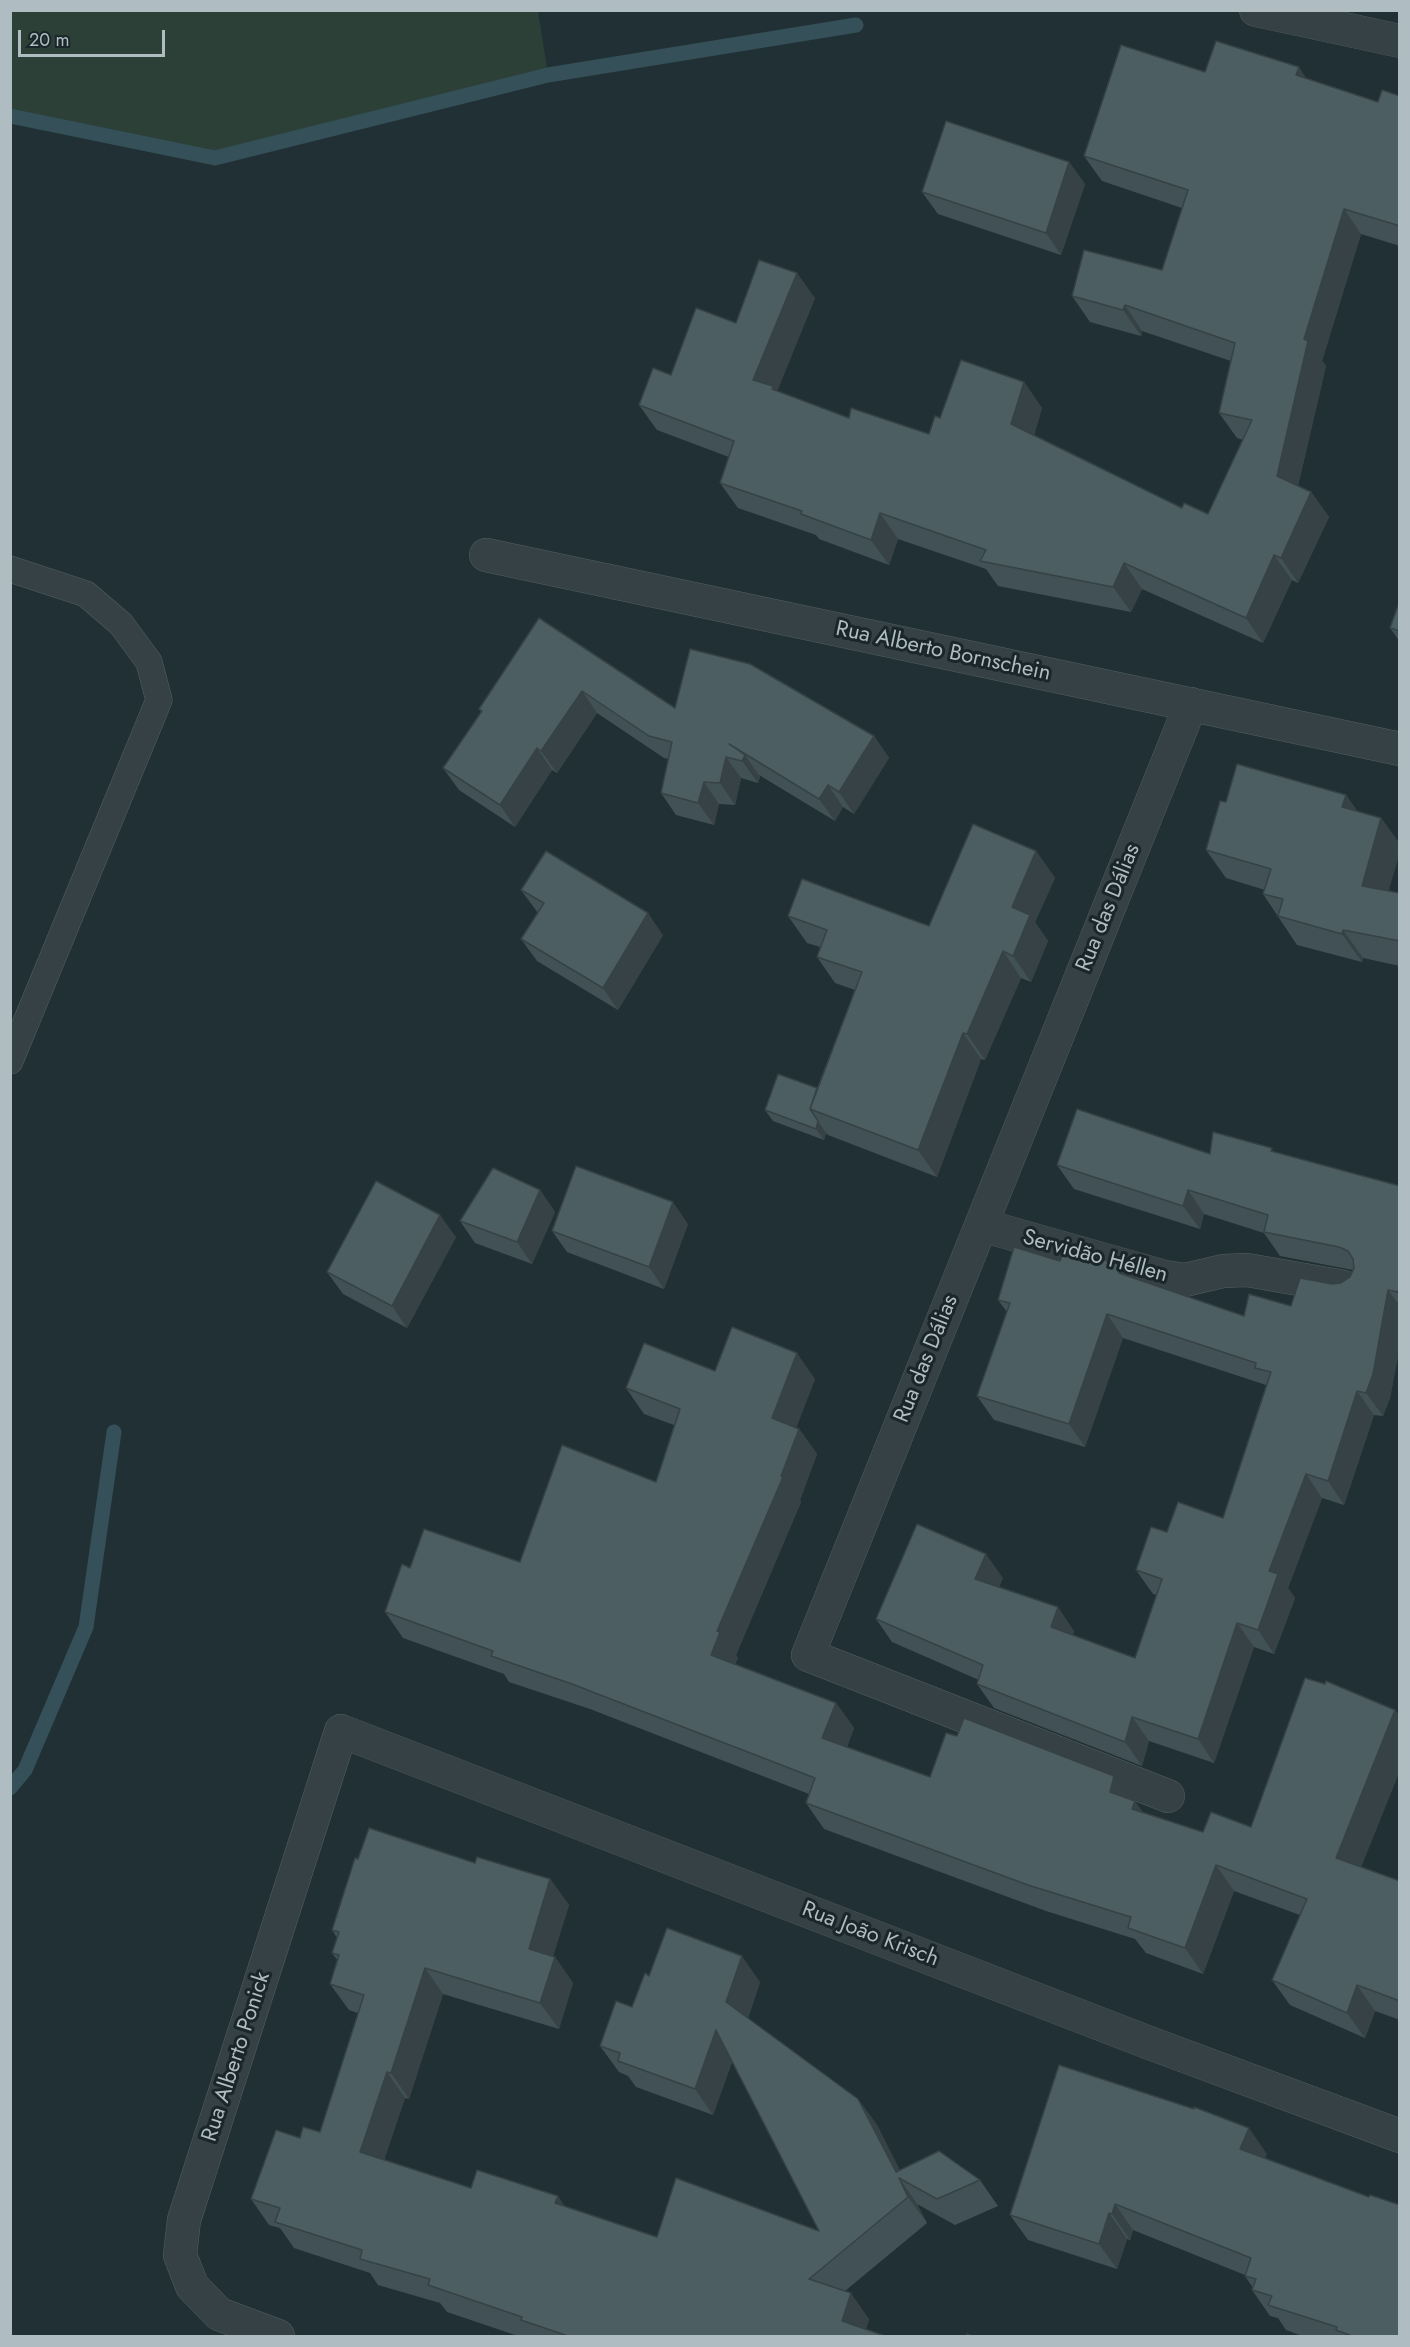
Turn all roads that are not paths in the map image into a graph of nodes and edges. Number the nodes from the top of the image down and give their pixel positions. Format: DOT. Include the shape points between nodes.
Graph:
graph roads {
  1 [pos="1256,10"];
  2 [pos="1400,41"];
  3 [pos="486,555"];
  4 [pos="10,569"];
  5 [pos="1191,704"];
  6 [pos="1400,749"];
  7 [pos="10,1061"];
  8 [pos="981,1225"];
  9 [pos="1352,1288"];
  10 [pos="341,1731"];
  11 [pos="1168,1796"];
  12 [pos="1400,2136"];
  13 [pos="278,2337"];
  1 -- 2 [label="street"];
  3 -- 5 [label="street, Rua Alberto Bornschein"];
  4 -- 7 [label="lane" via="86,594 122,624 148,662 159,700"];
  5 -- 6 [label="street, Rua Alberto Bornschein"];
  5 -- 8 [label="street, Rua das Dálias"];
  8 -- 9 [label="street, Servidão Héllen" via="1165,1277 1185,1280 1247,1270"];
  8 -- 11 [label="street, Rua das Dálias" via="808,1655"];
  10 -- 12 [label="street, Rua João Krisch"];
  10 -- 13 [label="street, Rua Alberto Ponick" via="184,2220 180,2255 192,2286 219,2314"];
}
